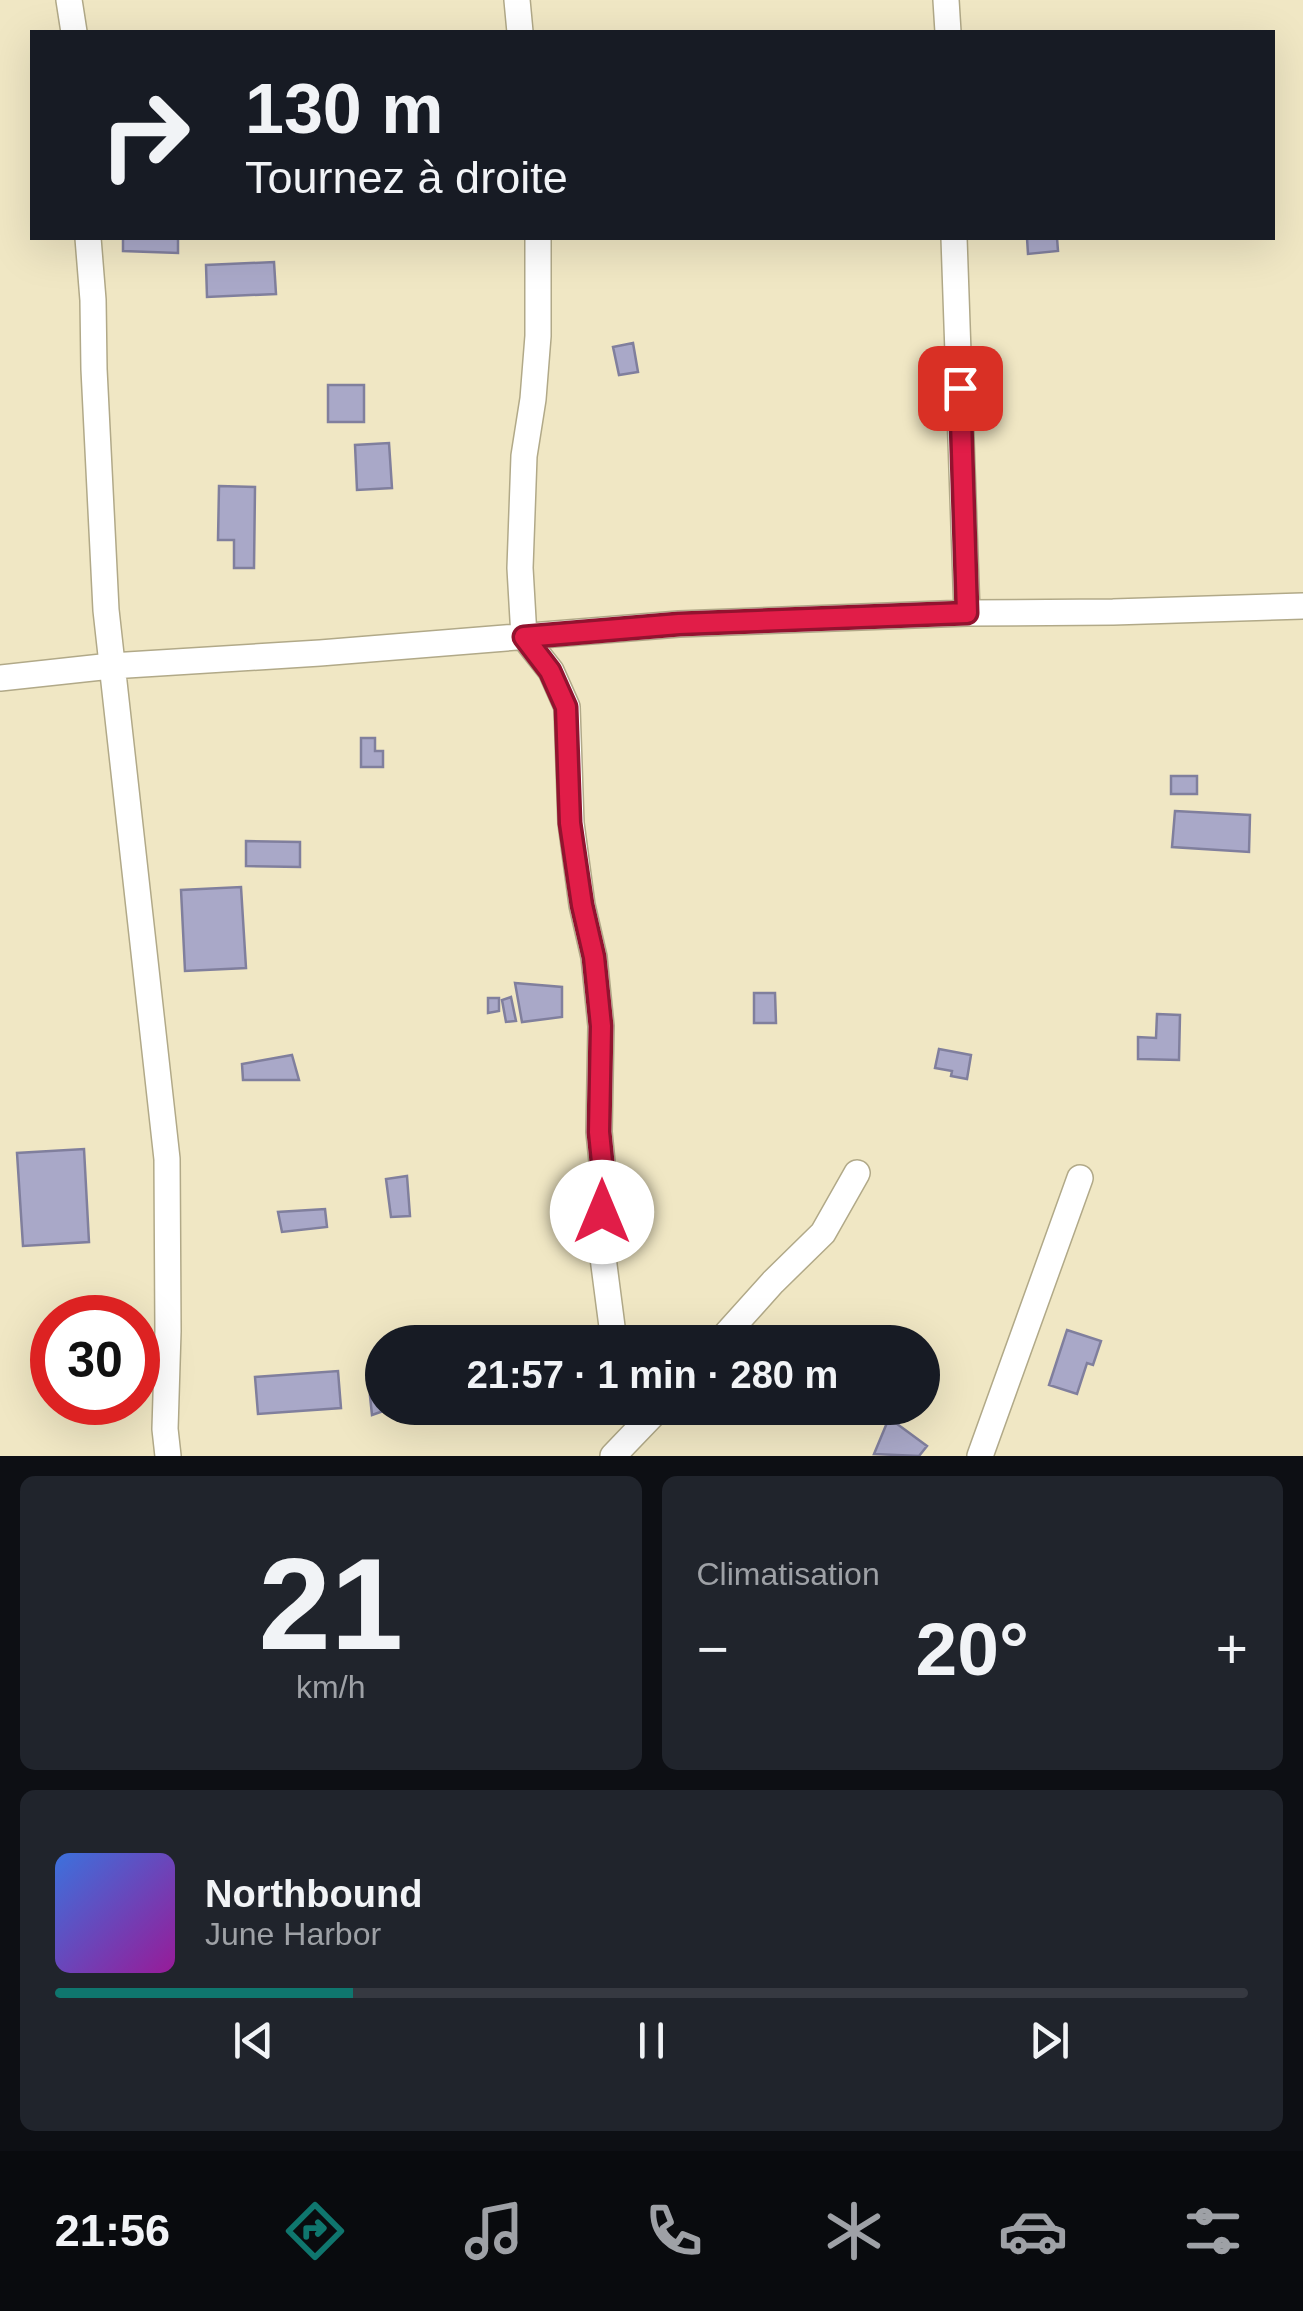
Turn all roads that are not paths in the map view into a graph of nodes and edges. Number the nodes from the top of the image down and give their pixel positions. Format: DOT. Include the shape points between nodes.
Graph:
graph roads {
  1 [pos="69,0"];
  2 [pos="517,0"];
  3 [pos="946,0"];
  4 [pos="74,30"];
  5 [pos="520,30"];
  6 [pos="948,30"];
  7 [pos="88,240"];
  8 [pos="538,240"];
  9 [pos="954,240"];
  10 [pos="1303,606"];
  11 [pos="967,613"];
  12 [pos="524,637"];
  13 [pos="111,666"];
  14 [pos="0,678"];
  15 [pos="856,1172"];
  16 [pos="1080,1178"];
  17 [pos="612,1325"];
  18 [pos="734,1325"];
  19 [pos="632,1425"];
  20 [pos="643,1425"];
  21 [pos="634,1435"];
  22 [pos="168,1456"];
  23 [pos="613,1456"];
  24 [pos="980,1456"];
  1 -- 4 [label="street"];
  2 -- 5 [label="street"];
  3 -- 6 [label="street"];
  7 -- 13 [label="street"];
  8 -- 12 [label="street" via="538,336 520,568"];
  9 -- 11 [label="street"];
  10 -- 11 [label="street"];
  11 -- 12 [label="street"];
  12 -- 13 [label="street"];
  12 -- 17 [label="street" via="566,707 570,823 601,1026 600,1242"];
  13 -- 14 [label="street"];
  13 -- 22 [label="street" via="167,1159"];
  15 -- 18 [label="street" via="823,1233"];
  16 -- 24 [label="street"];
  19 -- 21 [label="street"];
  20 -- 21 [label="street"];
  21 -- 23 [label="street"];
}
